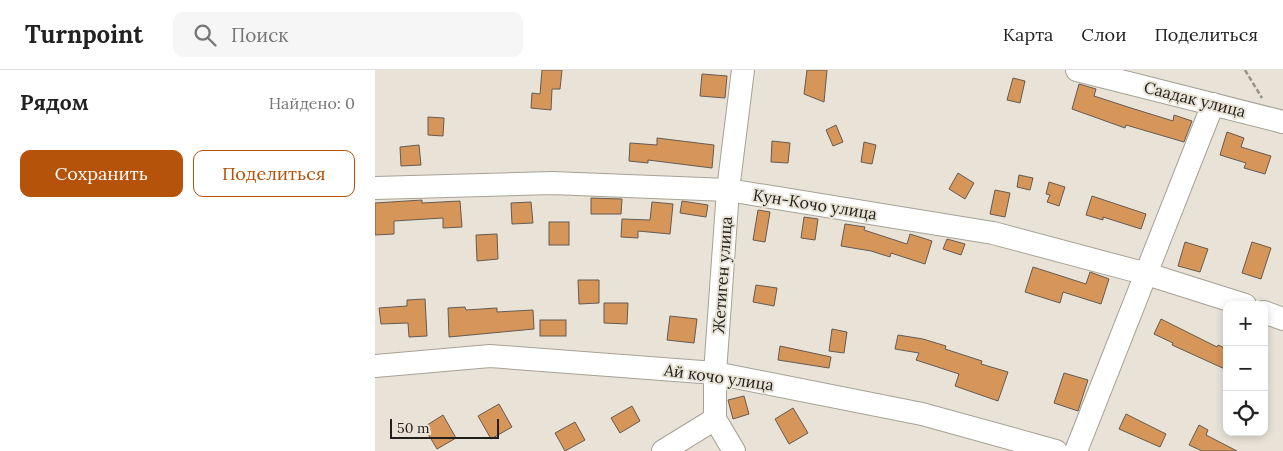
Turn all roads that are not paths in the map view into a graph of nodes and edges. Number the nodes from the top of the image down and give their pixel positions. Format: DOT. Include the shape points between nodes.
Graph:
graph roads {
  1 [pos="743,70"];
  2 [pos="1077,70"];
  3 [pos="1213,104"];
  4 [pos="1283,122"];
  5 [pos="375,188"];
  6 [pos="728,190"];
  7 [pos="1147,274"];
  8 [pos="1232,301"];
  9 [pos="1268,313"];
  10 [pos="1283,319"];
  11 [pos="375,366"];
  12 [pos="715,373"];
  13 [pos="715,418"];
  14 [pos="663,451"];
  15 [pos="734,451"];
  16 [pos="1056,451"];
  17 [pos="1076,451"];
  1 -- 6 [label="street, Жетиген улица"];
  2 -- 3 [label="street, Саадак улица"];
  3 -- 4 [label="street, Саадак улица"];
  3 -- 7 [label="street"];
  5 -- 6 [label="street, Кун-Кочо улица" via="552,183"];
  6 -- 7 [label="street, Кун-Кочо улица" via="993,233"];
  6 -- 12 [label="street, Жетиген улица"];
  7 -- 8 [label="street, Кун-Кочо улица"];
  7 -- 17 [label="street"];
  9 -- 10 [label="street"];
  11 -- 12 [label="street, Ай кочо улица" via="490,356"];
  12 -- 13 [label="street, Жетиген улица"];
  12 -- 16 [label="street, Ай кочо улица" via="922,414"];
  13 -- 14 [label="street"];
  13 -- 15 [label="street"];
}
